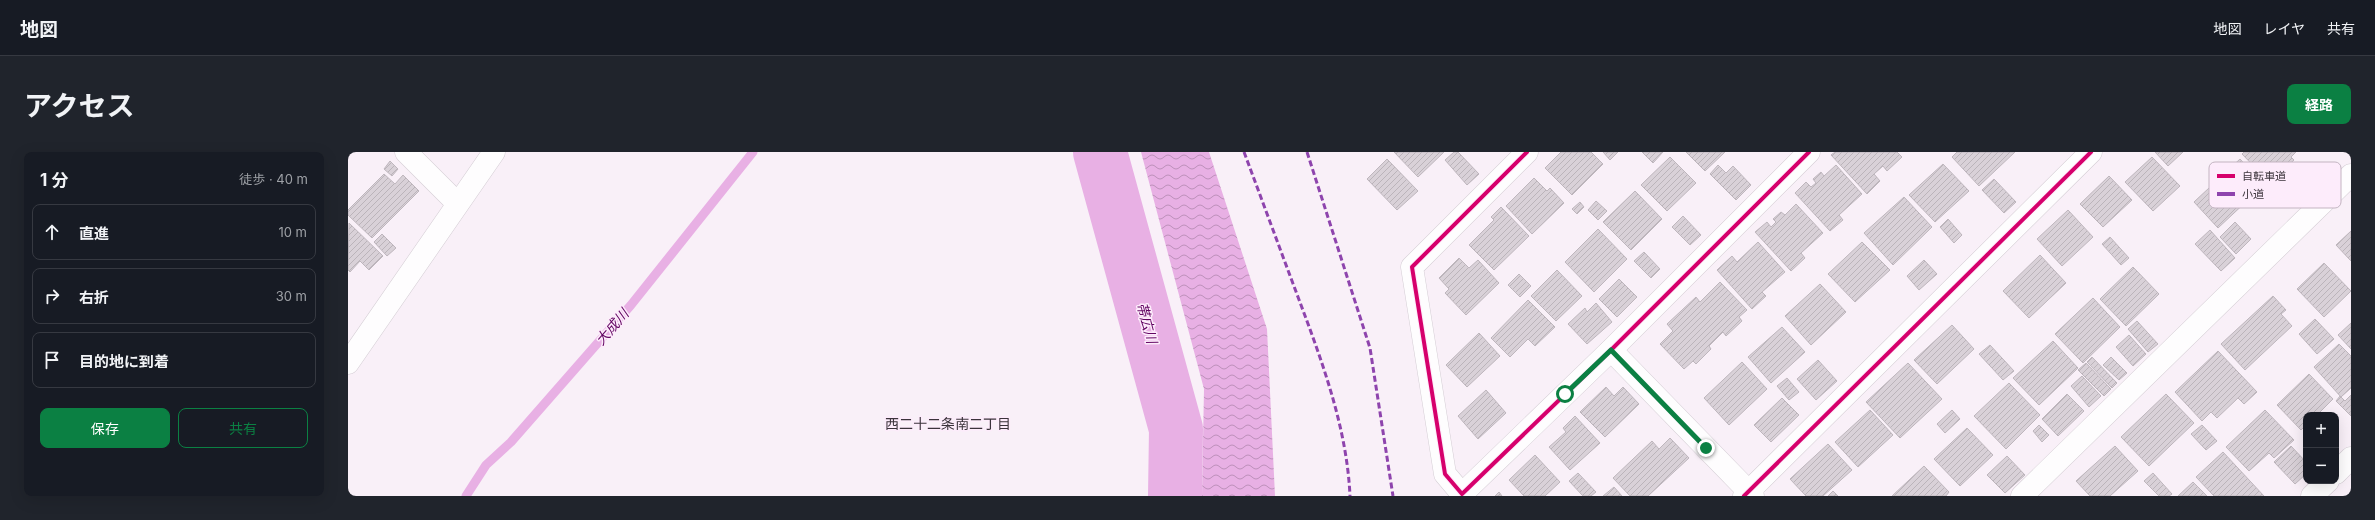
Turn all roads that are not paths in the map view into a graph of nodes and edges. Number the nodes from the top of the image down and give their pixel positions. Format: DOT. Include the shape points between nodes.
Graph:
graph roads {
  1 [pos="406,152"];
  2 [pos="494,152"];
  3 [pos="1527,152"];
  4 [pos="1809,152"];
  5 [pos="2091,152"];
  6 [pos="2351,175"];
  7 [pos="2341,185"];
  8 [pos="457,203"];
  9 [pos="2317,208"];
  10 [pos="1611,350"];
  11 [pos="348,362"];
  12 [pos="2351,458"];
  13 [pos="2339,470"];
  14 [pos="2325,484"];
  15 [pos="1749,494"];
  16 [pos="2022,496"];
  17 [pos="2312,496"];
  1 -- 8 [label="street"];
  2 -- 8 [label="street"];
  3 -- 10 [label="street" via="1412,267 1445,474 1462,494"];
  4 -- 10 [label="street"];
  5 -- 15 [label="street"];
  6 -- 7 [label="street"];
  8 -- 11 [label="street"];
  9 -- 16 [label="street"];
  10 -- 15 [label="street"];
  12 -- 13 [label="street"];
  14 -- 17 [label="street"];
}
